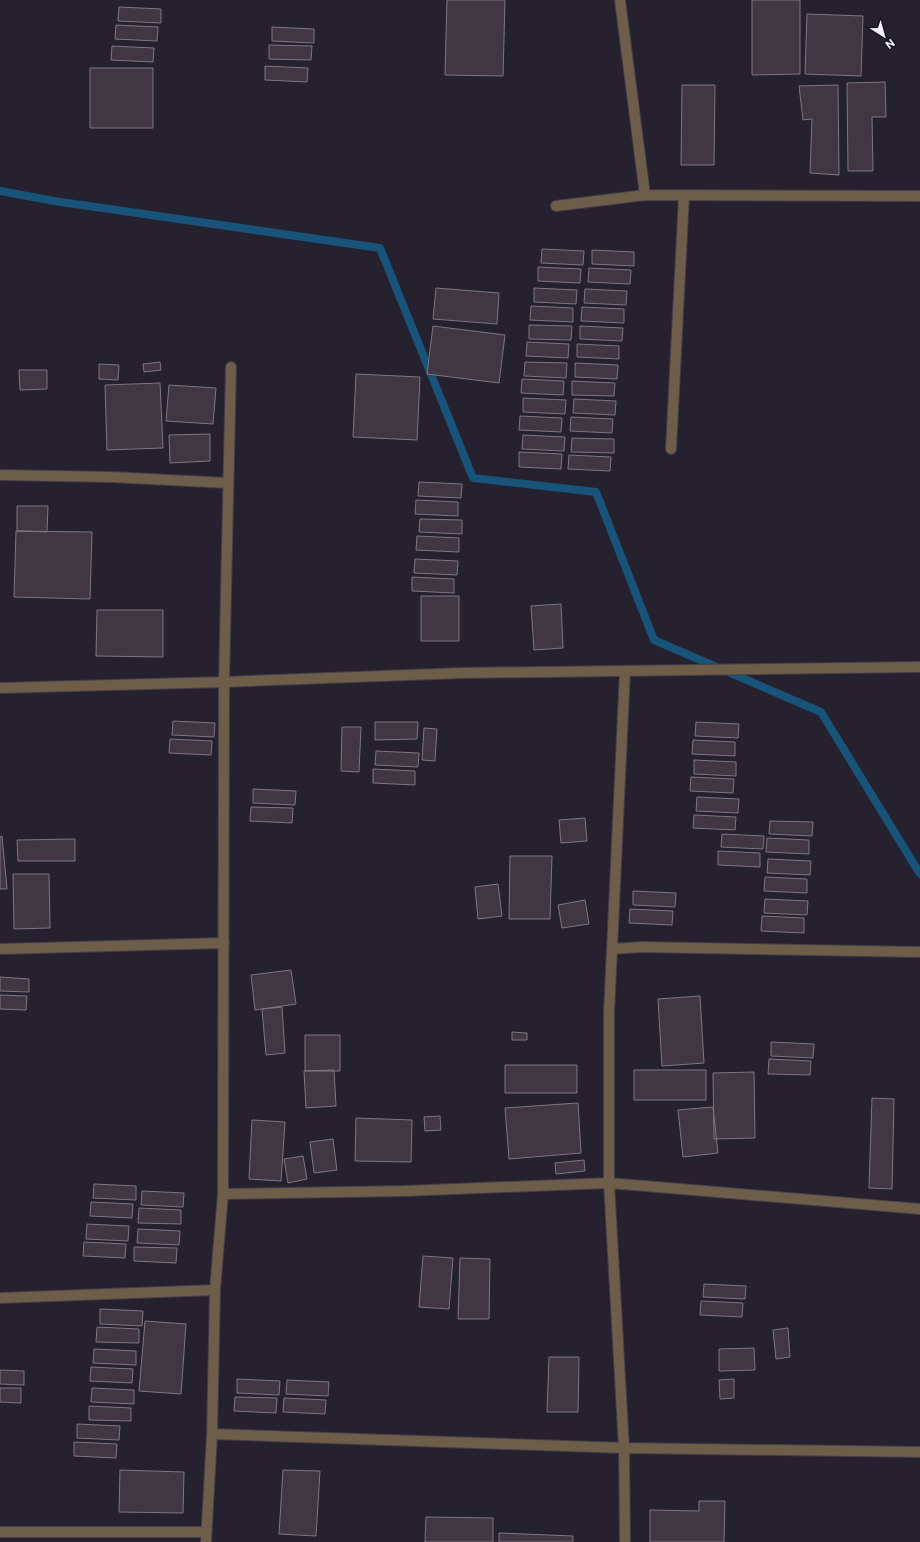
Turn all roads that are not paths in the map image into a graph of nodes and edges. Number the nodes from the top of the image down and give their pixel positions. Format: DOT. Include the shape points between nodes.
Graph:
graph roads {
  1 [pos="620,0"];
  2 [pos="645,195"];
  3 [pos="684,196"];
  4 [pos="920,196"];
  5 [pos="556,206"];
  6 [pos="231,368"];
  7 [pos="671,449"];
  8 [pos="0,475"];
  9 [pos="228,483"];
  10 [pos="920,667"];
  11 [pos="625,671"];
  12 [pos="224,682"];
  13 [pos="0,688"];
  14 [pos="224,943"];
  15 [pos="0,949"];
  16 [pos="612,949"];
  17 [pos="920,952"];
  18 [pos="608,1183"];
  19 [pos="223,1194"];
  20 [pos="920,1209"];
  21 [pos="215,1290"];
  22 [pos="0,1298"];
  23 [pos="212,1434"];
  24 [pos="624,1448"];
  25 [pos="920,1452"];
  26 [pos="0,1532"];
  27 [pos="206,1537"];
  28 [pos="625,1542"];
  1 -- 2 [label="street"];
  2 -- 3 [label="street"];
  2 -- 5 [label="street"];
  3 -- 4 [label="street"];
  3 -- 7 [label="street"];
  6 -- 9 [label="street"];
  8 -- 9 [label="street" via="111,476"];
  9 -- 12 [label="street"];
  10 -- 11 [label="street"];
  11 -- 12 [label="street" via="462,673"];
  11 -- 16 [label="street"];
  12 -- 13 [label="street"];
  12 -- 14 [label="street"];
  14 -- 15 [label="street"];
  14 -- 19 [label="street"];
  16 -- 17 [label="street" via="642,947"];
  16 -- 18 [label="street" via="609,1005"];
  18 -- 19 [label="street" via="404,1192"];
  18 -- 20 [label="street"];
  18 -- 24 [label="street"];
  19 -- 21 [label="street"];
  21 -- 22 [label="street"];
  21 -- 23 [label="street"];
  23 -- 24 [label="street"];
  23 -- 27 [label="street"];
  24 -- 25 [label="street"];
  24 -- 28 [label="street"];
  26 -- 27 [label="street"];
}
